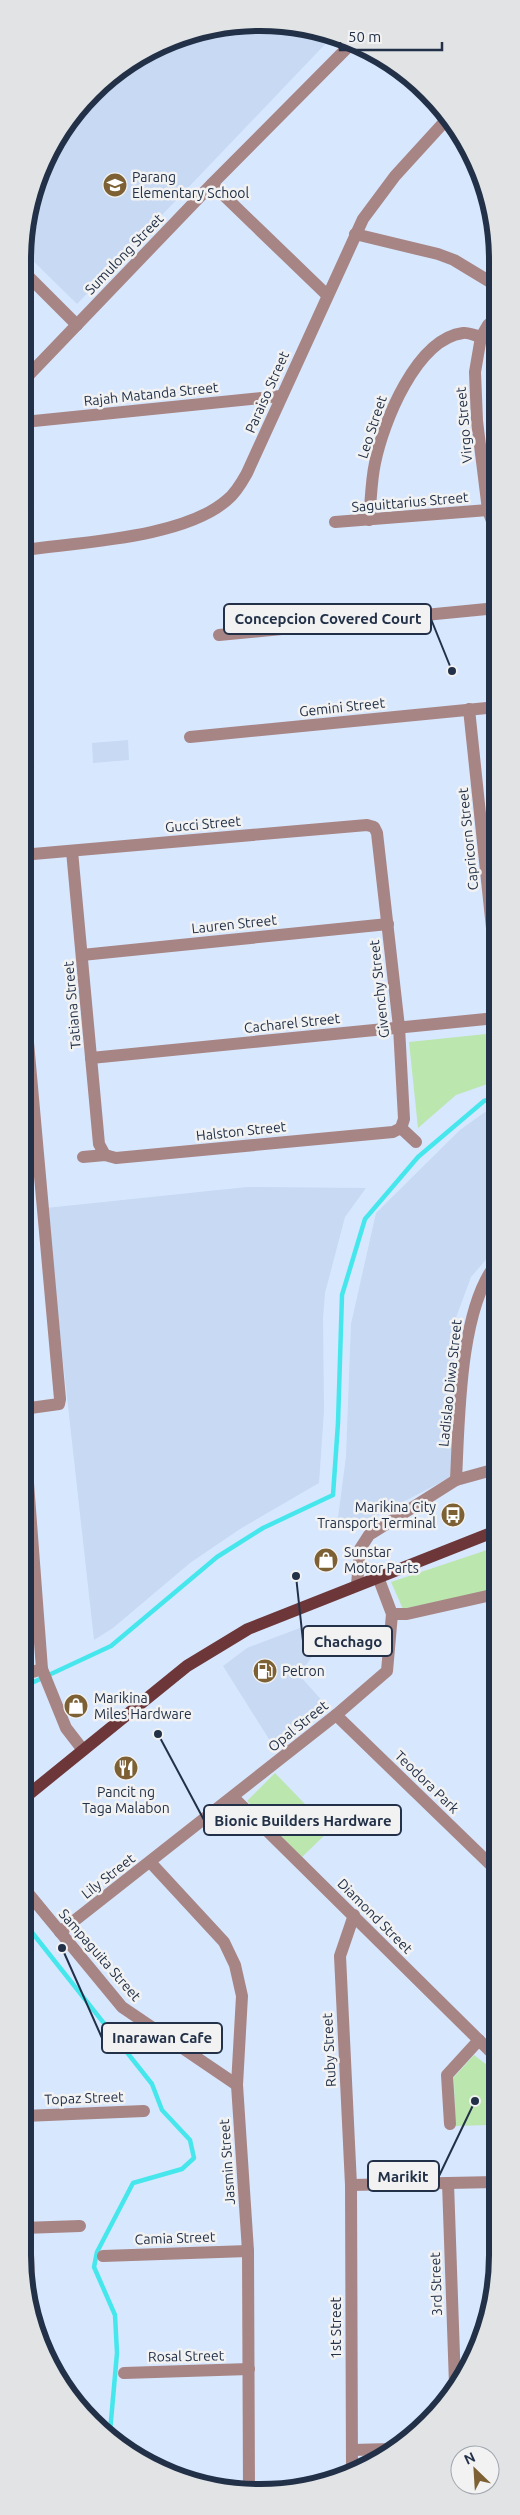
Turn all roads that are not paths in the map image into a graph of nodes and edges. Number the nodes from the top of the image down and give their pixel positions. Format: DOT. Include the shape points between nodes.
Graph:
graph roads {
  1 [pos="347,48"];
  2 [pos="443,124"];
  3 [pos="212,184"];
  4 [pos="355,234"];
  5 [pos="31,279"];
  6 [pos="489,282"];
  7 [pos="327,295"];
  8 [pos="489,324"];
  9 [pos="77,325"];
  10 [pos="481,337"];
  11 [pos="31,373"];
  12 [pos="281,396"];
  13 [pos="31,421"];
  14 [pos="488,510"];
  15 [pos="369,520"];
  16 [pos="335,522"];
  17 [pos="31,549"];
  18 [pos="489,609"];
  19 [pos="219,635"];
  20 [pos="489,708"];
  21 [pos="469,710"];
  22 [pos="190,737"];
  23 [pos="374,827"];
  24 [pos="72,851"];
  25 [pos="33,854"];
  26 [pos="489,877"];
  27 [pos="388,924"];
  28 [pos="82,954"];
  29 [pos="489,1019"];
  30 [pos="399,1028"];
  31 [pos="91,1058"];
  32 [pos="401,1128"];
  33 [pos="31,1133"];
  34 [pos="416,1142"];
  35 [pos="105,1155"];
  36 [pos="83,1157"];
  37 [pos="489,1276"];
  38 [pos="31,1408"];
  39 [pos="489,1471"];
  40 [pos="456,1480"];
  41 [pos="489,1534"];
  42 [pos="378,1577"];
  43 [pos="357,1584"];
  44 [pos="31,1591"];
  45 [pos="489,1596"];
  46 [pos="392,1614"];
  47 [pos="31,1675"];
  48 [pos="44,1676"];
  49 [pos="336,1715"];
  50 [pos="84,1750"];
  51 [pos="31,1793"];
  52 [pos="233,1797"];
  53 [pos="151,1863"];
  54 [pos="489,1863"];
  55 [pos="31,1897"];
  56 [pos="354,1915"];
  57 [pos="60,1932"];
  58 [pos="479,2040"];
  59 [pos="489,2050"];
  60 [pos="236,2085"];
  61 [pos="144,2111"];
  62 [pos="31,2116"];
  63 [pos="450,2124"];
  64 [pos="489,2182"];
  65 [pos="448,2183"];
  66 [pos="351,2185"];
  67 [pos="80,2226"];
  68 [pos="31,2228"];
  69 [pos="248,2251"];
  70 [pos="103,2256"];
  71 [pos="248,2370"];
  72 [pos="124,2372"];
  73 [pos="455,2374"];
  74 [pos="380,2449"];
  75 [pos="352,2450"];
  76 [pos="352,2464"];
  77 [pos="249,2483"];
  1 -- 3 [label="street, Sumulong Street"];
  2 -- 4 [label="street, Paraiso Street" via="395,176"];
  3 -- 7 [label="street"];
  3 -- 9 [label="street, Sumulong Street"];
  4 -- 6 [label="street" via="438,254"];
  4 -- 7 [label="street, Paraiso Street"];
  5 -- 9 [label="street"];
  7 -- 12 [label="street, Paraiso Street"];
  8 -- 10 [label="street, Virgo Street"];
  9 -- 11 [label="street, Sumulong Street"];
  10 -- 14 [label="street, Virgo Street" via="475,372 477,421"];
  10 -- 15 [label="street, Leo Street" via="464,332 447,338 430,350 398,394 375,462"];
  12 -- 13 [label="street, Rajah Matanda Street"];
  12 -- 17 [label="street, Paraiso Street" via="247,473 232,495 214,510 188,522 157,530"];
  14 -- 15 [label="street, Saguittarius Street"];
  15 -- 16 [label="street, Saguittarius Street"];
  18 -- 19 [label="street"];
  20 -- 21 [label="street, Gemini Street"];
  21 -- 22 [label="street, Gemini Street"];
  21 -- 26 [label="street, Capricorn Street"];
  23 -- 24 [label="street, Gucci Street" via="367,825"];
  23 -- 27 [label="street, Givenchy Street"];
  24 -- 25 [label="street, Gucci Street"];
  24 -- 28 [label="street, Tatiana Street"];
  27 -- 28 [label="street, Lauren Street"];
  27 -- 30 [label="street, Givenchy Street"];
  28 -- 31 [label="street, Tatiana Street"];
  29 -- 30 [label="street, Cacharel Street"];
  30 -- 31 [label="street, Cacharel Street"];
  30 -- 32 [label="street, Givenchy Street" via="404,1119"];
  31 -- 35 [label="street, Tatiana Street" via="99,1144"];
  32 -- 34 [label="street"];
  32 -- 35 [label="street, Halston Street" via="393,1132 116,1158"];
  33 -- 38 [label="street" via="59,1404"];
  35 -- 36 [label="street, Halston Street"];
  37 -- 40 [label="street, Ladislao Diwa Street" via="472,1318 463,1379"];
  39 -- 40 [label="street"];
  40 -- 43 [label="street" via="369,1535 360,1549"];
  41 -- 42 [label="main road"];
  42 -- 43 [label="main road"];
  42 -- 46 [label="street, Opal Street"];
  43 -- 50 [label="main road" via="276,1616 229,1640 187,1666"];
  44 -- 48 [label="street"];
  45 -- 46 [label="street" via="406,1614"];
  46 -- 49 [label="street, Opal Street" via="387,1671"];
  47 -- 48 [label="street"];
  48 -- 50 [label="street" via="66,1728"];
  49 -- 52 [label="street, Opal Street"];
  49 -- 54 [label="street, Teodora Park"];
  50 -- 51 [label="main road"];
  52 -- 53 [label="street, Opal Street"];
  52 -- 56 [label="street, Diamond Street"];
  53 -- 57 [label="street, Lily Street"];
  53 -- 60 [label="street, Jasmin Street" via="224,1942 235,1965 242,1996"];
  55 -- 57 [label="street, Sampaguita Street"];
  56 -- 58 [label="street, Diamond Street"];
  56 -- 66 [label="street, Ruby Street" via="340,1956"];
  57 -- 60 [label="street, Sampaguita Street" via="122,2008"];
  58 -- 59 [label="street, Diamond Street"];
  58 -- 63 [label="street" via="447,2075"];
  60 -- 69 [label="street, Jasmin Street"];
  61 -- 62 [label="street, Topaz Street"];
  64 -- 65 [label="street"];
  65 -- 66 [label="street"];
  65 -- 73 [label="street, 3rd Street"];
  66 -- 75 [label="street, 1st Street"];
  67 -- 68 [label="street"];
  69 -- 70 [label="street, Camia Street"];
  69 -- 71 [label="street, Jasmin Street"];
  71 -- 72 [label="street, Rosal Street"];
  71 -- 77 [label="street, Jasmin Street"];
  74 -- 75 [label="street"];
  75 -- 76 [label="street, 1st Street"];
}
